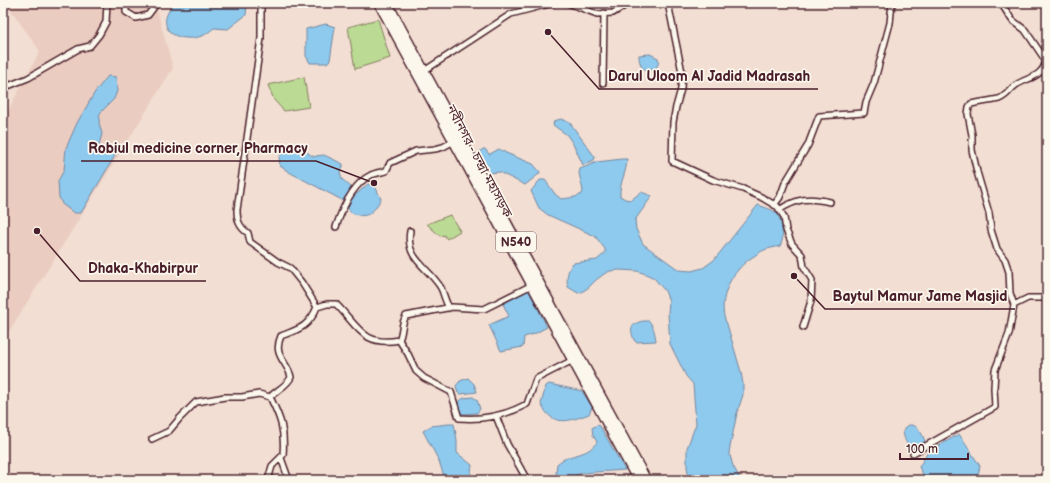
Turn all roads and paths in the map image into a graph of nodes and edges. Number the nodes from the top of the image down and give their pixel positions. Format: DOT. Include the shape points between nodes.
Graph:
graph roads {
  1 [pos="107,3"];
  2 [pos="126,3"];
  3 [pos="157,3"];
  4 [pos="261,3"];
  5 [pos="379,3"];
  6 [pos="387,3"];
  7 [pos="553,3"];
  8 [pos="568,3"];
  9 [pos="629,3"];
  10 [pos="668,3"];
  11 [pos="892,3"];
  12 [pos="1002,3"];
  13 [pos="623,5"];
  14 [pos="604,13"];
  15 [pos="424,71"];
  16 [pos="603,83"];
  17 [pos="3,88"];
  18 [pos="454,141"];
  19 [pos="830,202"];
  20 [pos="774,205"];
  21 [pos="779,210"];
  22 [pos="336,227"];
  23 [pos="410,231"];
  24 [pos="532,285"];
  25 [pos="1047,298"];
  26 [pos="1014,305"];
  27 [pos="317,307"];
  28 [pos="449,308"];
  29 [pos="804,327"];
  30 [pos="399,340"];
  31 [pos="573,360"];
  32 [pos="270,397"];
  33 [pos="496,416"];
  34 [pos="152,439"];
  35 [pos="913,452"];
  36 [pos="281,458"];
  37 [pos="268,480"];
  38 [pos="289,480"];
  39 [pos="527,480"];
  40 [pos="638,480"];
  41 [pos="646,480"];
  1 -- 17 [label="street" via="106,22 90,46 78,49 28,78"];
  2 -- 3 [label="street" via="126,12 136,18 148,15"];
  4 -- 27 [label="street" via="261,38 237,216 241,228 248,233 250,242 290,268"];
  5 -- 18 [label="highway, নবীনগর - চন্দ্রা মহাসড়ক / N540"];
  6 -- 15 [label="highway, নবীনগর - চন্দ্রা মহাসড়ক / N540"];
  7 -- 15 [label="street" via="511,14"];
  8 -- 14 [label="street" via="597,14"];
  9 -- 13 [label="street"];
  10 -- 20 [label="street" via="682,72 681,89 673,122 672,161 713,180 743,189"];
  11 -- 20 [label="street" via="890,23 864,113 819,116 808,145"];
  12 -- 26 [label="street" via="1012,20 1025,30 1046,61 1045,68 1039,74 1015,86 1000,98 971,104 968,114 977,172 997,249 1005,260 1009,272 1010,293"];
  13 -- 14 [label="street" via="613,13"];
  14 -- 16 [label="street"];
  15 -- 41 [label="highway, নবীনগর - চন্দ্রা মহাসড়ক / N540"];
  18 -- 22 [label="street" via="443,147 416,151 390,163 386,171 370,176 350,195"];
  18 -- 24 [label="highway, নবীনগর - চন্দ্রা মহাসড়ক / N540"];
  19 -- 21 [label="street" via="797,200"];
  20 -- 21 [label="street"];
  21 -- 29 [label="street" via="784,217 792,244 802,255 804,267 812,280 811,301"];
  23 -- 28 [label="street" via="408,242 413,256 441,289"];
  24 -- 28 [label="street" via="484,309"];
  24 -- 31 [label="highway, নবীনগর - চন্দ্রা মহাসড়ক / N540"];
  25 -- 26 [label="street" via="1028,298"];
  26 -- 35 [label="street" via="1009,334 995,370 995,407"];
  27 -- 30 [label="street" via="336,304 367,338 391,342"];
  27 -- 32 [label="street" via="310,321 299,329 281,336 278,351 292,377"];
  28 -- 30 [label="street" via="406,316"];
  30 -- 33 [label="street" via="416,372 451,392 459,418"];
  31 -- 33 [label="street" via="536,379 527,404"];
  31 -- 40 [label="highway, নবীনগর - চন্দ্রা মহাসড়ক / N540"];
  32 -- 34 [label="street" via="258,394 196,402 169,431"];
  32 -- 36 [label="street" via="282,424 284,437"];
  33 -- 39 [label="street" via="507,444"];
  36 -- 37 [label="street" via="272,466"];
  36 -- 38 [label="street"];
}
